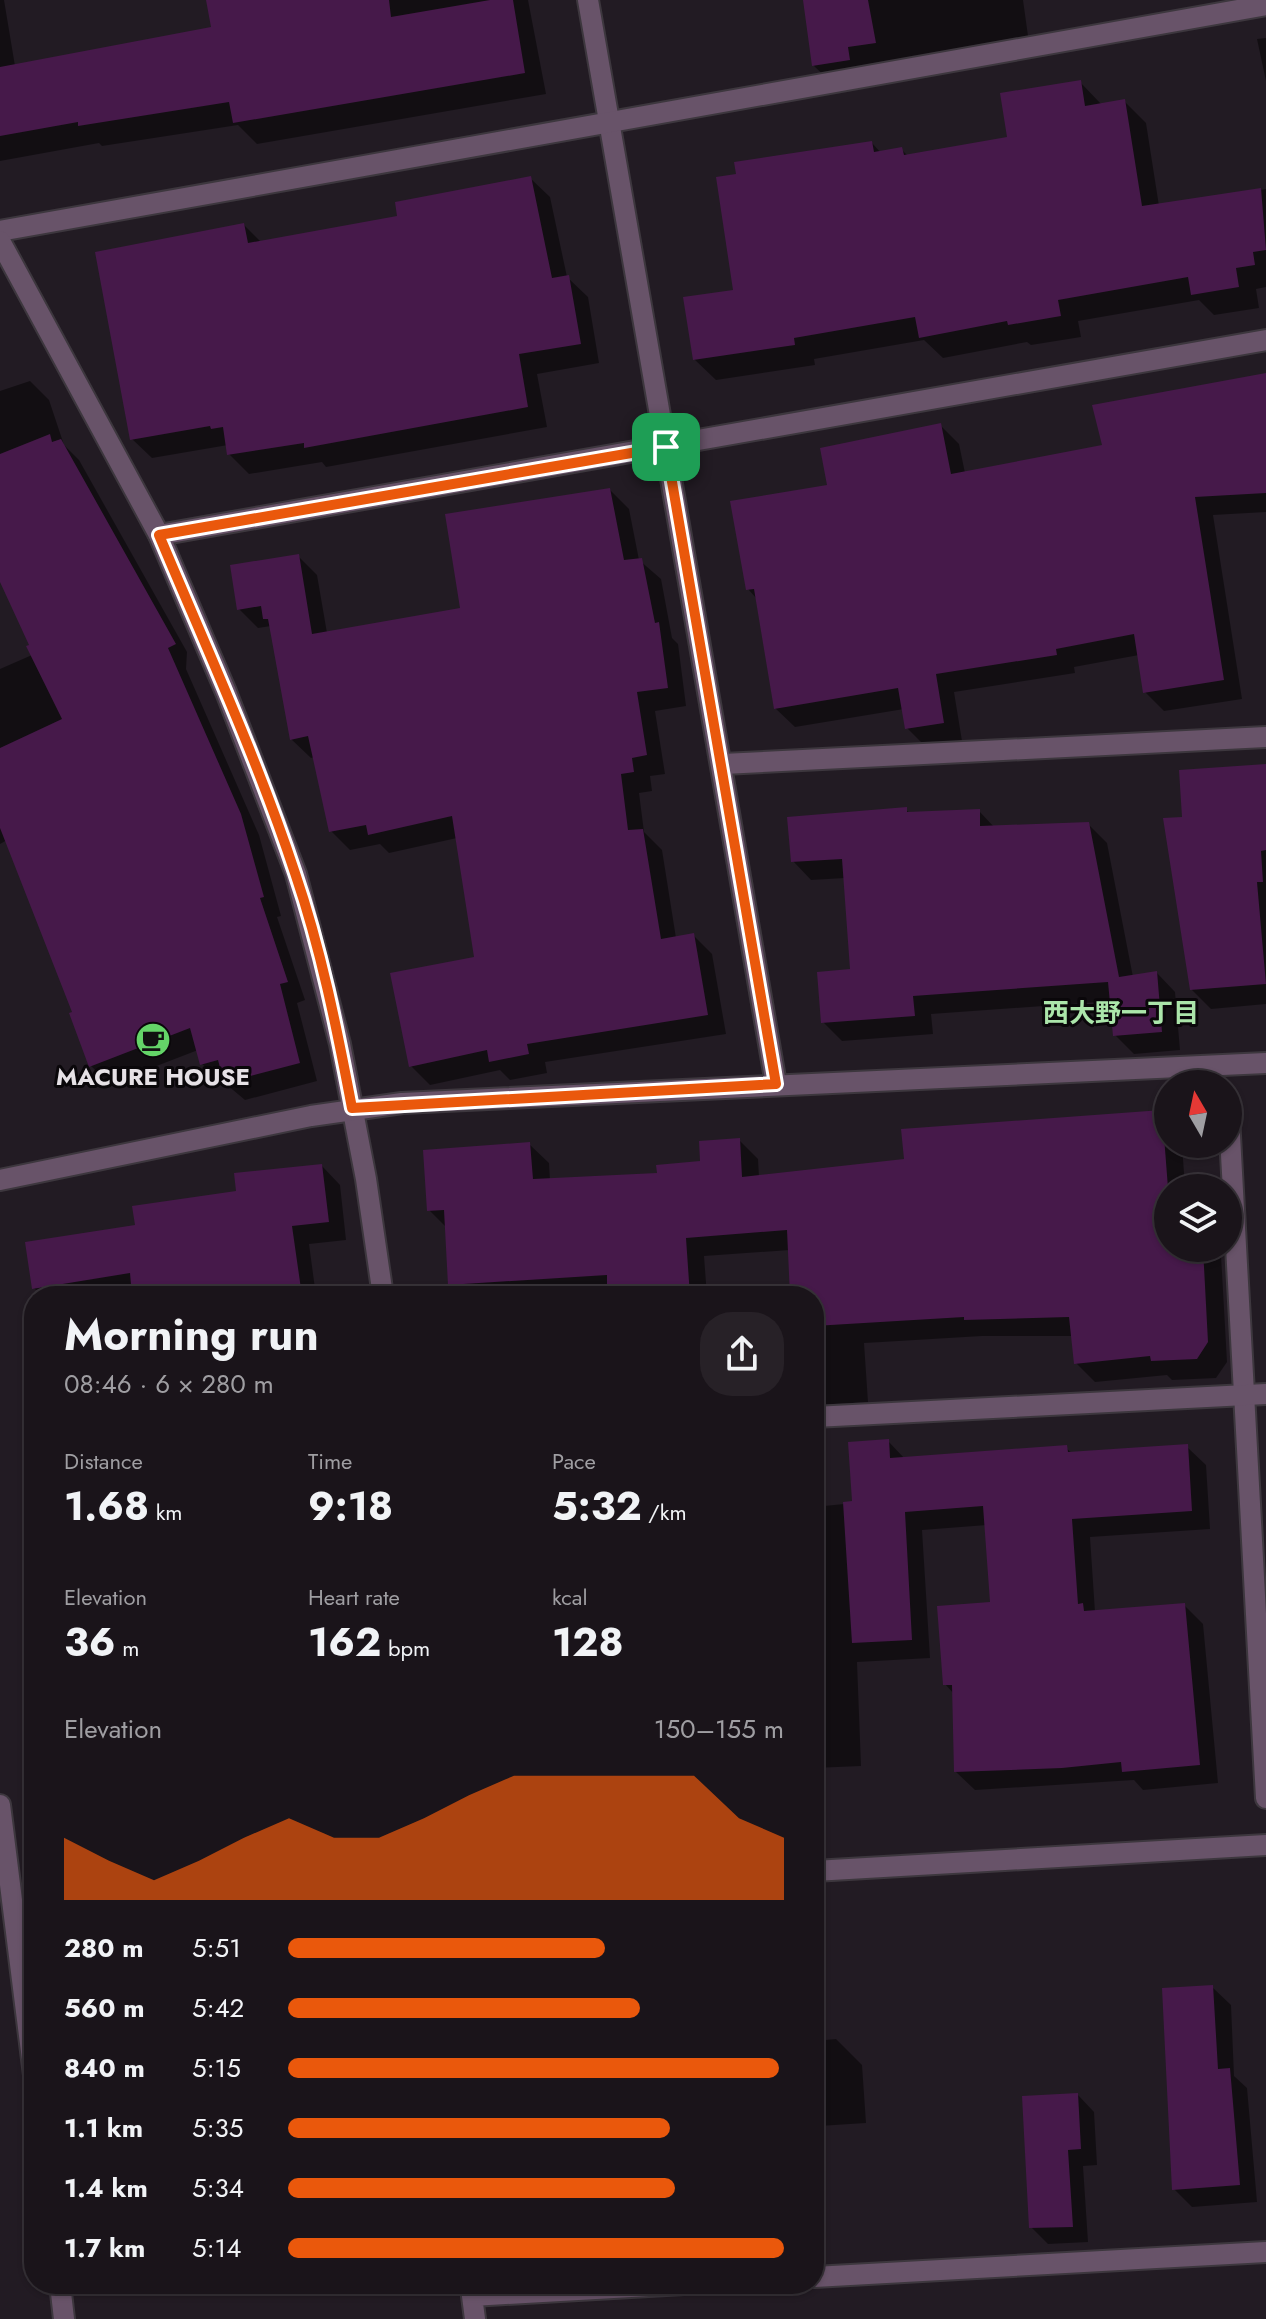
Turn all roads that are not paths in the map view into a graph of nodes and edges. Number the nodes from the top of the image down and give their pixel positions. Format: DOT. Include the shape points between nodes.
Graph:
graph roads {
  1 [pos="588,0"];
  2 [pos="1266,5"];
  3 [pos="611,123"];
  4 [pos="0,231"];
  5 [pos="0,241"];
  6 [pos="1266,340"];
  7 [pos="666,447"];
  8 [pos="159,535"];
  9 [pos="1266,737"];
  10 [pos="723,764"];
  11 [pos="1266,1063"];
  12 [pos="1242,1070"];
  13 [pos="1154,1076"];
  14 [pos="776,1084"];
  15 [pos="352,1108"];
  16 [pos="1231,1158"];
  17 [pos="0,1180"];
  18 [pos="381,1286"];
  19 [pos="1266,1394"];
  20 [pos="1244,1395"];
  21 [pos="824,1416"];
  22 [pos="1266,1798"];
  23 [pos="0,1805"];
  24 [pos="1266,1845"];
  25 [pos="824,1870"];
  26 [pos="24,1916"];
  27 [pos="1266,2252"];
  28 [pos="824,2276"];
  29 [pos="61,2294"];
  30 [pos="507,2294"];
  31 [pos="64,2319"];
  32 [pos="475,2319"];
  1 -- 3 [label="street"];
  2 -- 3 [label="street"];
  3 -- 4 [label="street"];
  3 -- 7 [label="street"];
  5 -- 8 [label="street"];
  6 -- 7 [label="street"];
  7 -- 8 [label="street"];
  7 -- 10 [label="street"];
  8 -- 15 [label="street" via="296,874"];
  9 -- 10 [label="street"];
  10 -- 14 [label="street"];
  11 -- 12 [label="street"];
  13 -- 14 [label="street"];
  14 -- 15 [label="street"];
  15 -- 17 [label="street"];
  15 -- 18 [label="street"];
  16 -- 20 [label="street"];
  19 -- 20 [label="street"];
  20 -- 21 [label="street"];
  20 -- 22 [label="street"];
  23 -- 26 [label="street"];
  24 -- 25 [label="street"];
  27 -- 28 [label="street"];
  29 -- 31 [label="street"];
  30 -- 32 [label="street" via="472,2296"];
}
